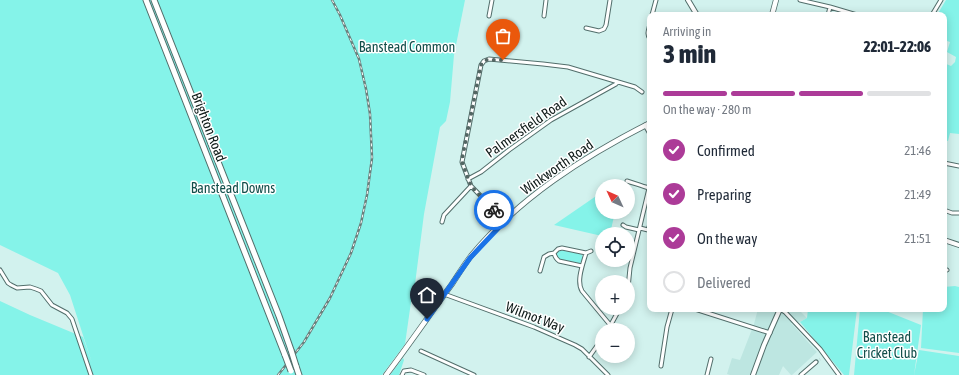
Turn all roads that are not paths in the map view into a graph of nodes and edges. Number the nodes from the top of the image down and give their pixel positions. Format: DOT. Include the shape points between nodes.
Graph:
graph roads {
  1 [pos="146,0"];
  2 [pos="154,0"];
  3 [pos="492,0"];
  4 [pos="546,0"];
  5 [pos="610,0"];
  6 [pos="656,0"];
  7 [pos="688,0"];
  8 [pos="776,0"];
  9 [pos="800,0"];
  10 [pos="941,0"];
  11 [pos="830,7"];
  12 [pos="653,12"];
  13 [pos="695,12"];
  14 [pos="773,12"];
  15 [pos="829,12"];
  16 [pos="847,12"];
  17 [pos="934,12"];
  18 [pos="489,16"];
  19 [pos="544,16"];
  20 [pos="586,28"];
  21 [pos="617,82"];
  22 [pos="642,92"];
  23 [pos="645,126"];
  24 [pos="647,129"];
  25 [pos="947,163"];
  26 [pos="959,166"];
  27 [pos="468,179"];
  28 [pos="635,183"];
  29 [pos="471,186"];
  30 [pos="647,190"];
  31 [pos="647,199"];
  32 [pos="646,203"];
  33 [pos="947,211"];
  34 [pos="959,213"];
  35 [pos="505,221"];
  36 [pos="442,222"];
  37 [pos="623,225"];
  38 [pos="639,229"];
  39 [pos="647,230"];
  40 [pos="947,241"];
  41 [pos="959,245"];
  42 [pos="591,251"];
  43 [pos="554,253"];
  44 [pos="586,253"];
  45 [pos="582,266"];
  46 [pos="0,270"];
  47 [pos="540,271"];
  48 [pos="629,275"];
  49 [pos="444,294"];
  50 [pos="671,312"];
  51 [pos="704,312"];
  52 [pos="779,312"];
  53 [pos="785,312"];
  54 [pos="609,323"];
  55 [pos="770,333"];
  56 [pos="595,348"];
  57 [pos="421,351"];
  58 [pos="824,355"];
  59 [pos="589,357"];
  60 [pos="712,359"];
  61 [pos="820,359"];
  62 [pos="816,362"];
  63 [pos="660,366"];
  64 [pos="291,373"];
  65 [pos="91,375"];
  66 [pos="299,375"];
  67 [pos="386,375"];
  68 [pos="402,375"];
  69 [pos="424,375"];
  70 [pos="474,375"];
  71 [pos="608,375"];
  72 [pos="707,375"];
  73 [pos="753,375"];
  74 [pos="801,375"];
  75 [pos="839,375"];
  1 -- 64 [label="highway, Brighton Road, bridge"];
  2 -- 66 [label="highway, Brighton Road, bridge" via="279,316"];
  3 -- 18 [label="street"];
  4 -- 19 [label="street"];
  5 -- 20 [label="street" via="604,30"];
  6 -- 12 [label="street"];
  7 -- 13 [label="main road"];
  8 -- 14 [label="main road"];
  9 -- 11 [label="street"];
  10 -- 17 [label="street"];
  11 -- 15 [label="street"];
  11 -- 16 [label="street"];
  21 -- 22 [label="street" via="635,87"];
  21 -- 27 [label="street, Palmersfield Road" via="551,120"];
  21 -- 27 [label="street" via="562,66 489,59 484,61 481,65 462,159"];
  23 -- 24 [label="street"];
  23 -- 35 [label="main road, Winkworth Road" via="571,168 534,194"];
  25 -- 26 [label="street"];
  27 -- 29 [label="street"];
  28 -- 30 [label="street"];
  29 -- 35 [label="street"];
  29 -- 36 [label="street" via="444,215"];
  31 -- 32 [label="street"];
  32 -- 38 [label="street"];
  33 -- 34 [label="street"];
  35 -- 49 [label="main road, Winkworth Road" via="470,258"];
  37 -- 38 [label="street"];
  38 -- 39 [label="street"];
  38 -- 48 [label="street"];
  40 -- 41 [label="main road"];
  42 -- 44 [label="street"];
  43 -- 44 [label="street" via="562,248"];
  43 -- 45 [label="street" via="554,257 559,261"];
  43 -- 47 [label="street" via="544,257"];
  44 -- 45 [label="street"];
  45 -- 54 [label="street" via="579,284 581,289"];
  46 -- 65 [label="street" via="11,285 17,288 36,288 50,303 67,313 72,320"];
  49 -- 59 [label="street, Wilmot Way" via="561,338 579,347"];
  49 -- 67 [label="main road, Winkworth Road"];
  50 -- 63 [label="street"];
  51 -- 55 [label="street"];
  52 -- 55 [label="main road"];
  53 -- 58 [label="street"];
  55 -- 73 [label="main road"];
  56 -- 59 [label="street"];
  57 -- 70 [label="street"];
  58 -- 61 [label="street"];
  58 -- 75 [label="street"];
  59 -- 71 [label="street, Wilmot Way"];
  60 -- 72 [label="street"];
  62 -- 74 [label="street"];
  68 -- 69 [label="street" via="408,370"];
}
